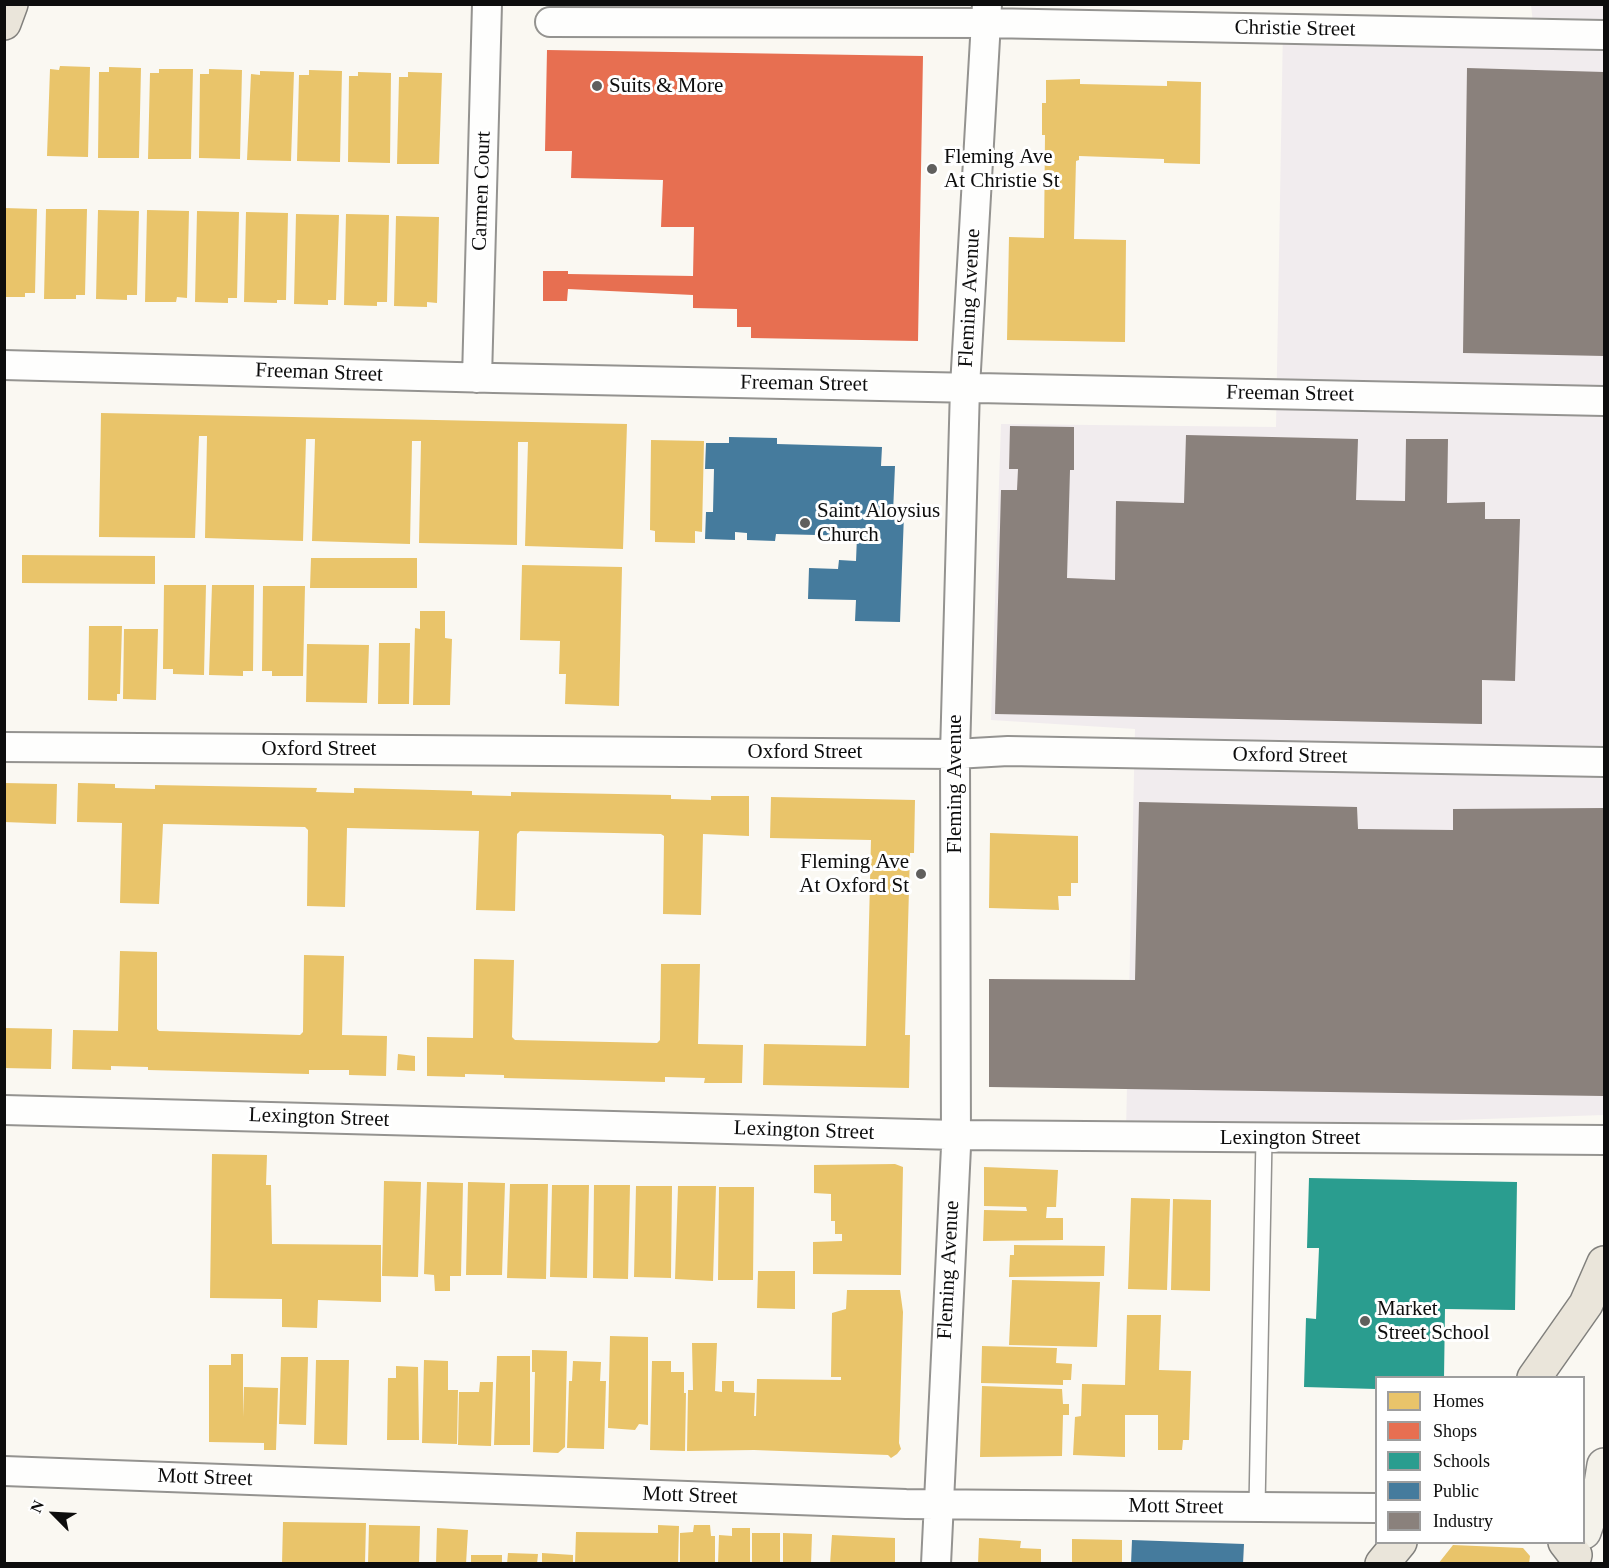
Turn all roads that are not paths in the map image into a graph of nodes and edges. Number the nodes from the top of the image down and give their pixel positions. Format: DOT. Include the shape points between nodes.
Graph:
graph roads {
  1 [pos="12,4"];
  2 [pos="487,4"];
  3 [pos="986,14"];
  4 [pos="550,22"];
  5 [pos="4,23"];
  6 [pos="1605,35"];
  7 [pos="4,365"];
  8 [pos="477,378"];
  9 [pos="965,387"];
  10 [pos="1605,401"];
  11 [pos="4,747"];
  12 [pos="955,754"];
  13 [pos="1605,762"];
  14 [pos="4,1110"];
  15 [pos="956,1135"];
  16 [pos="1264,1138"];
  17 [pos="1605,1140"];
  18 [pos="1605,1263"];
  19 [pos="1535,1376"];
  20 [pos="1605,1465"];
  21 [pos="4,1471"];
  22 [pos="937,1504"];
  23 [pos="1257,1507"];
  24 [pos="1375,1508"];
  25 [pos="1585,1523"];
  26 [pos="1398,1544"];
  27 [pos="936,1563"];
  28 [pos="1382,1563"];
  1 -- 5 [label="main road"];
  2 -- 8 [label="street, Carmen Court"];
  3 -- 4 [label="street, Christie Street"];
  3 -- 6 [label="street, Christie Street"];
  3 -- 9 [label="street, Fleming Avenue"];
  7 -- 8 [label="street, Freeman Street"];
  8 -- 9 [label="street, Freeman Street"];
  9 -- 10 [label="street, Freeman Street"];
  9 -- 12 [label="street, Fleming Avenue"];
  11 -- 12 [label="street, Oxford Street"];
  12 -- 13 [label="street, Oxford Street" via="1032,751"];
  12 -- 15 [label="street, Fleming Avenue"];
  14 -- 15 [label="street, Lexington Street"];
  15 -- 16 [label="street, Lexington Street"];
  15 -- 22 [label="street, Fleming Avenue"];
  16 -- 17 [label="street, Lexington Street"];
  16 -- 23 [label="lane"];
  18 -- 19 [label="main road" via="1586,1304"];
  20 -- 25 [label="street"];
  21 -- 22 [label="street, Mott Street"];
  22 -- 23 [label="street, Mott Street"];
  22 -- 27 [label="street, Fleming Avenue"];
  23 -- 24 [label="street, Mott Street"];
  26 -- 28 [label="main road"];
}
